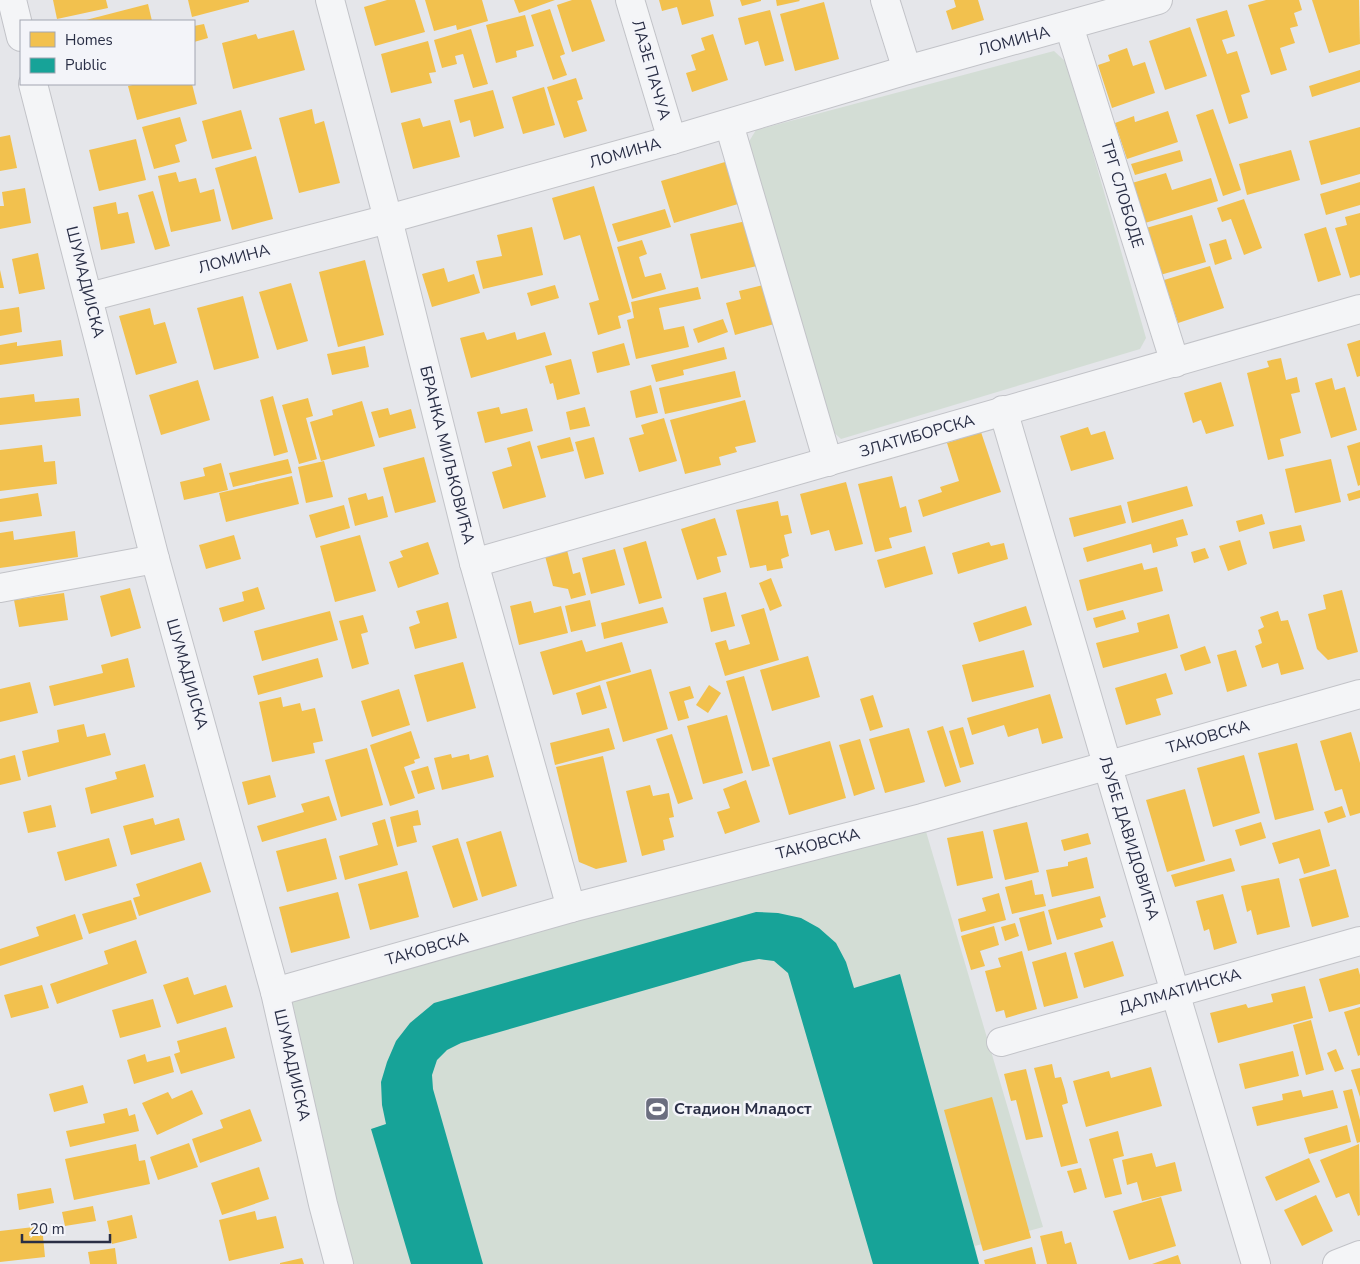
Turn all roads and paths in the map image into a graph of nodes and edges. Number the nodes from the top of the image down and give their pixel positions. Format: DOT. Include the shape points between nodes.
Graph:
graph roads {
  1 [pos="12,0"];
  2 [pos="330,0"];
  3 [pos="630,0"];
  4 [pos="885,0"];
  5 [pos="1158,0"];
  6 [pos="1131,4"];
  7 [pos="1069,26"];
  8 [pos="20,33"];
  9 [pos="906,70"];
  10 [pos="33,85"];
  11 [pos="729,124"];
  12 [pos="672,140"];
  13 [pos="388,219"];
  14 [pos="89,297"];
  15 [pos="1360,309"];
  16 [pos="1175,363"];
  17 [pos="1003,410"];
  18 [pos="828,462"];
  19 [pos="155,559"];
  20 [pos="474,563"];
  21 [pos="0,588"];
  22 [pos="1360,694"];
  23 [pos="1107,764"];
  24 [pos="570,908"];
  25 [pos="1360,941"];
  26 [pos="276,992"];
  27 [pos="1175,992"];
  28 [pos="1001,1042"];
  29 [pos="1360,1255"];
  30 [pos="339,1264"];
  31 [pos="1256,1264"];
  32 [pos="1337,1264"];
  1 -- 8 [label="street"];
  2 -- 13 [label="street, БРАНКА МИЉКОВИЋА"];
  3 -- 12 [label="street, ЛАЗЕ ПАЧУА"];
  4 -- 9 [label="street"];
  5 -- 6 [label="street, ЛОМИНА"];
  6 -- 7 [label="street, ЛОМИНА"];
  7 -- 9 [label="street, ЛОМИНА"];
  7 -- 16 [label="street, ТРГ СЛОБОДЕ"];
  9 -- 11 [label="street, ЛОМИНА"];
  10 -- 14 [label="street, ШУМАДИЈСКА"];
  11 -- 12 [label="street, ЛОМИНА"];
  11 -- 18 [label="street"];
  12 -- 13 [label="street, ЛОМИНА"];
  13 -- 14 [label="street, ЛОМИНА"];
  13 -- 20 [label="street, БРАНКА МИЉКОВИЋА"];
  14 -- 19 [label="street, ШУМАДИЈСКА"];
  15 -- 16 [label="street, ЗЛАТИБОРСКА"];
  16 -- 17 [label="street, ЗЛАТИБОРСКА"];
  17 -- 18 [label="street, ЗЛАТИБОРСКА"];
  17 -- 23 [label="street, ЉУБЕ ДАВИДОВИЋА"];
  18 -- 20 [label="street, ЗЛАТИБОРСКА"];
  19 -- 21 [label="street"];
  19 -- 26 [label="street, ШУМАДИЈСКА"];
  20 -- 24 [label="street, БРАНКА МИЉКОВИЋА"];
  22 -- 23 [label="street, ТАКОВСКА"];
  23 -- 24 [label="street, ТАКОВСКА" via="922,818"];
  23 -- 27 [label="street, ЉУБЕ ДАВИДОВИЋА"];
  24 -- 26 [label="street, ТАКОВСКА"];
  25 -- 27 [label="street, ДАЛМАТИНСКА"];
  26 -- 30 [label="street, ШУМАДИЈСКА"];
  27 -- 28 [label="street, ДАЛМАТИНСКА"];
  27 -- 31 [label="street, ЉУБЕ ДАВИДОВИЋА"];
  29 -- 32 [label="street"];
}
